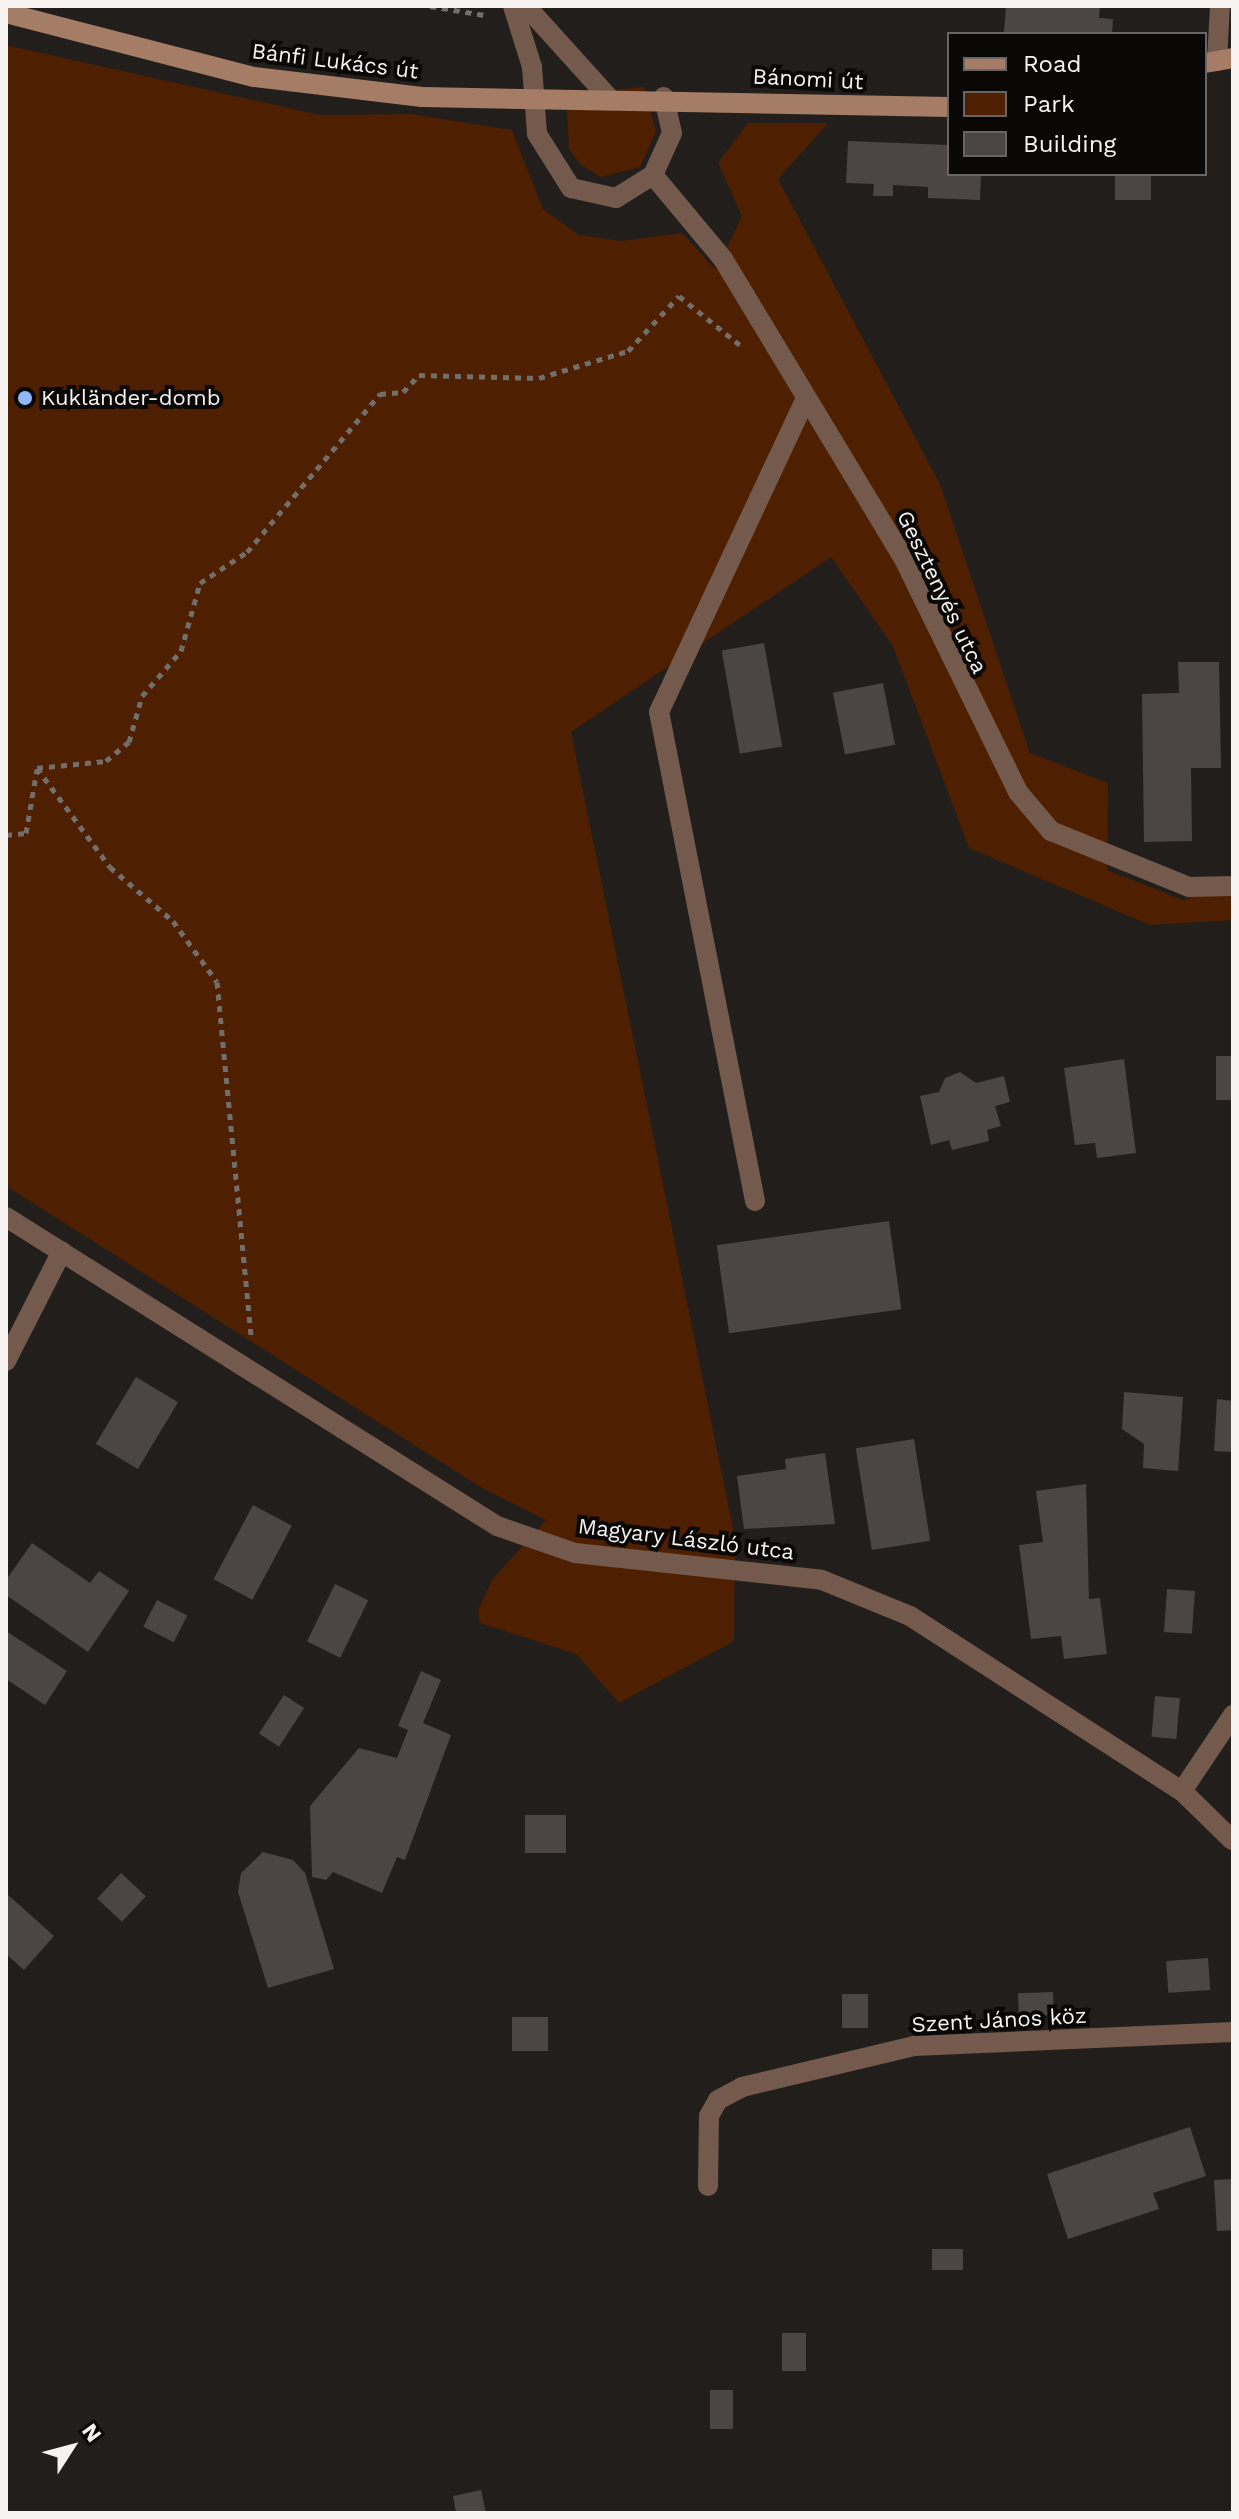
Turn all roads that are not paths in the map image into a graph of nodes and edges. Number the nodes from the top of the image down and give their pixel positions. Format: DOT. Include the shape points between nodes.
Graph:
graph roads {
  1 [pos="513,6"];
  2 [pos="526,6"];
  3 [pos="1220,6"];
  4 [pos="6,13"];
  5 [pos="1218,61"];
  6 [pos="664,97"];
  7 [pos="533,100"];
  8 [pos="611,100"];
  9 [pos="947,107"];
  10 [pos="653,175"];
  11 [pos="806,398"];
  12 [pos="1233,886"];
  13 [pos="755,1201"];
  14 [pos="6,1217"];
  15 [pos="62,1251"];
  16 [pos="6,1361"];
  17 [pos="1233,1715"];
  18 [pos="1182,1791"];
  19 [pos="1233,1843"];
  20 [pos="1233,2032"];
  21 [pos="708,2186"];
  1 -- 7 [label="street" via="532,67"];
  2 -- 8 [label="street"];
  3 -- 5 [label="street"];
  4 -- 7 [label="main road, Bánfi Lukács út" via="254,77 422,97"];
  6 -- 8 [label="main road, Bánfi Lukács út"];
  6 -- 9 [label="main road, Bánomi út"];
  6 -- 10 [label="street" via="672,133"];
  7 -- 8 [label="main road, Bánfi Lukács út"];
  7 -- 10 [label="street" via="537,134 571,188 616,198"];
  10 -- 11 [label="street, Gesztenyés utca" via="723,259"];
  11 -- 12 [label="street, Gesztenyés utca" via="903,557 1018,792 1051,831 1189,887"];
  11 -- 13 [label="street" via="659,712"];
  14 -- 15 [label="street, Magyary László utca"];
  15 -- 16 [label="street"];
  15 -- 18 [label="street, Magyary László utca" via="497,1526 575,1553 822,1580 910,1616"];
  17 -- 18 [label="street"];
  18 -- 19 [label="street, Magyary László utca"];
  20 -- 21 [label="street, Szent János köz" via="914,2046 742,2087 718,2100 709,2116"];
}
